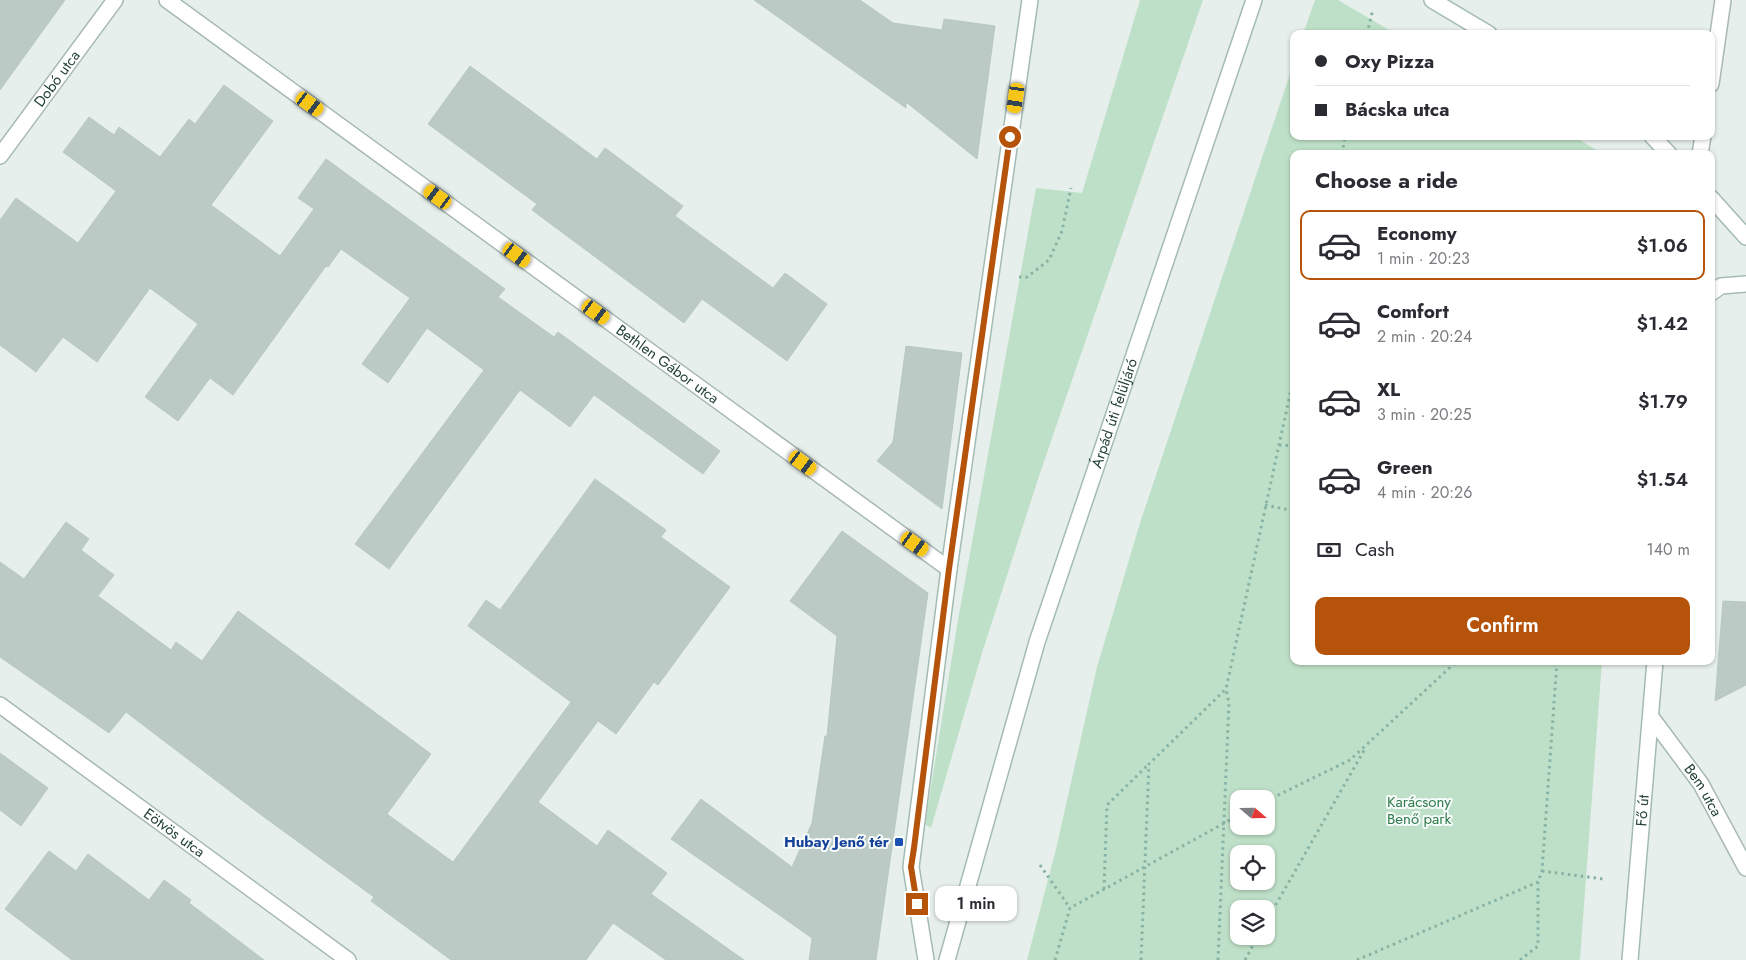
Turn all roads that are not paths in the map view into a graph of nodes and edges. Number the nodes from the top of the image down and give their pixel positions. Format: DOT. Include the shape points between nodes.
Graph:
graph roads {
  1 [pos="115,0"];
  2 [pos="167,0"];
  3 [pos="1030,0"];
  4 [pos="1254,0"];
  5 [pos="1432,0"];
  6 [pos="1723,0"];
  7 [pos="1482,30"];
  8 [pos="1715,56"];
  9 [pos="1656,140"];
  10 [pos="1665,150"];
  11 [pos="0,156"];
  12 [pos="1715,202"];
  13 [pos="1746,237"];
  14 [pos="1746,284"];
  15 [pos="1715,290"];
  16 [pos="949,569"];
  17 [pos="1655,665"];
  18 [pos="0,704"];
  19 [pos="1650,718"];
  20 [pos="1746,868"];
  21 [pos="348,960"];
  22 [pos="926,960"];
  23 [pos="947,960"];
  24 [pos="1630,960"];
  1 -- 11 [label="street, Dobó utca"];
  2 -- 16 [label="street, Bethlen Gábor utca"];
  3 -- 16 [label="street"];
  4 -- 23 [label="street, Árpád úti felüljáró" via="1037,642"];
  5 -- 7 [label="street"];
  6 -- 8 [label="street"];
  9 -- 10 [label="street"];
  12 -- 13 [label="street"];
  14 -- 15 [label="street" via="1721,286"];
  16 -- 22 [label="street" via="911,867"];
  17 -- 19 [label="street, Fő út"];
  18 -- 21 [label="street, Eötvös utca"];
  19 -- 20 [label="street, Bem utca" via="1700,784"];
  19 -- 24 [label="street, Fő út"];
}
